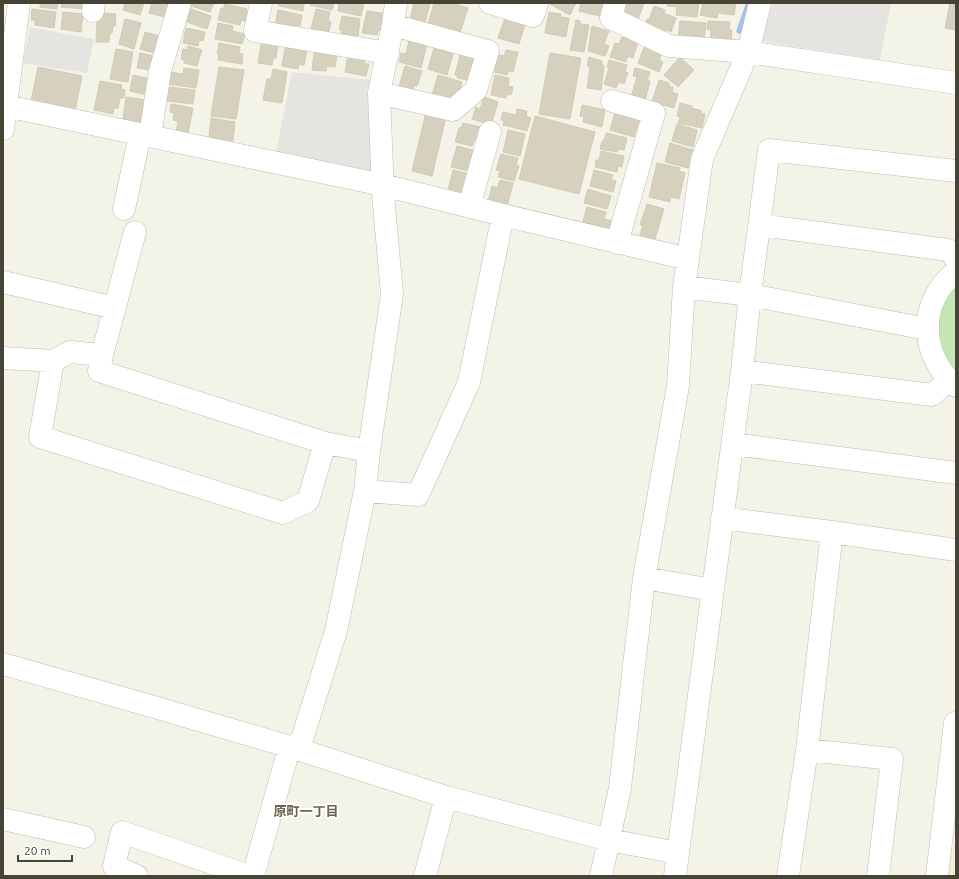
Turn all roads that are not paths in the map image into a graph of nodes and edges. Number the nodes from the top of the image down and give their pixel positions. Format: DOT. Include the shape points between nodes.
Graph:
graph roads {
  1 [pos="19,3"];
  2 [pos="180,3"];
  3 [pos="261,3"];
  4 [pos="396,3"];
  5 [pos="490,3"];
  6 [pos="537,3"];
  7 [pos="615,3"];
  8 [pos="760,3"];
  9 [pos="393,25"];
  10 [pos="748,52"];
  11 [pos="388,54"];
  12 [pos="956,83"];
  13 [pos="379,93"];
  14 [pos="612,101"];
  15 [pos="6,106"];
  16 [pos="3,129"];
  17 [pos="490,132"];
  18 [pos="145,135"];
  19 [pos="956,170"];
  20 [pos="383,185"];
  21 [pos="469,207"];
  22 [pos="124,209"];
  23 [pos="503,215"];
  24 [pos="760,224"];
  25 [pos="135,232"];
  26 [pos="617,243"];
  27 [pos="688,259"];
  28 [pos="956,259"];
  29 [pos="956,272"];
  30 [pos="3,282"];
  31 [pos="684,287"];
  32 [pos="750,295"];
  33 [pos="115,308"];
  34 [pos="927,329"];
  35 [pos="102,355"];
  36 [pos="3,358"];
  37 [pos="53,361"];
  38 [pos="742,371"];
  39 [pos="952,383"];
  40 [pos="325,443"];
  41 [pos="732,444"];
  42 [pos="369,451"];
  43 [pos="956,473"];
  44 [pos="365,491"];
  45 [pos="722,518"];
  46 [pos="832,532"];
  47 [pos="956,550"];
  48 [pos="644,578"];
  49 [pos="713,590"];
  50 [pos="3,664"];
  51 [pos="955,723"];
  52 [pos="294,748"];
  53 [pos="807,750"];
  54 [pos="446,797"];
  55 [pos="3,819"];
  56 [pos="84,836"];
  57 [pos="609,840"];
  58 [pos="678,853"];
  59 [pos="137,876"];
  60 [pos="249,876"];
  61 [pos="253,876"];
  62 [pos="425,876"];
  63 [pos="601,876"];
  64 [pos="675,876"];
  65 [pos="788,876"];
  66 [pos="878,876"];
  67 [pos="937,876"];
  1 -- 15 [label="street"];
  2 -- 18 [label="street"];
  3 -- 11 [label="street" via="255,31"];
  4 -- 9 [label="street"];
  5 -- 6 [label="street" via="533,16"];
  7 -- 10 [label="street" via="611,18 669,46"];
  8 -- 10 [label="street"];
  9 -- 11 [label="street"];
  9 -- 13 [label="street" via="488,51 476,90 453,110"];
  10 -- 12 [label="street"];
  10 -- 27 [label="street" via="702,159"];
  11 -- 13 [label="street"];
  13 -- 20 [label="street"];
  14 -- 26 [label="street" via="654,114"];
  15 -- 16 [label="street"];
  15 -- 18 [label="street"];
  17 -- 21 [label="street"];
  18 -- 20 [label="street"];
  18 -- 22 [label="street"];
  19 -- 24 [label="street" via="769,150"];
  20 -- 21 [label="street"];
  20 -- 42 [label="street" via="392,294"];
  21 -- 23 [label="street"];
  23 -- 26 [label="street"];
  23 -- 44 [label="street" via="469,382 418,495"];
  24 -- 28 [label="street" via="948,250"];
  24 -- 32 [label="street"];
  25 -- 33 [label="street"];
  26 -- 27 [label="street"];
  27 -- 31 [label="street"];
  29 -- 34 [label="street" via="941,287 934,300"];
  30 -- 33 [label="street"];
  31 -- 32 [label="street"];
  31 -- 48 [label="street" via="678,386"];
  32 -- 34 [label="street"];
  32 -- 38 [label="street"];
  33 -- 35 [label="street"];
  34 -- 39 [label="street" via="933,357"];
  35 -- 37 [label="street" via="70,352"];
  35 -- 40 [label="street" via="99,371"];
  36 -- 37 [label="street"];
  37 -- 40 [label="street" via="40,437 283,513 308,501"];
  38 -- 39 [label="street" via="932,395"];
  38 -- 41 [label="street"];
  40 -- 42 [label="street"];
  41 -- 43 [label="street"];
  41 -- 45 [label="street"];
  42 -- 44 [label="street"];
  44 -- 52 [label="street" via="336,631 302,738"];
  45 -- 46 [label="street"];
  45 -- 49 [label="street"];
  46 -- 47 [label="street"];
  46 -- 53 [label="street"];
  48 -- 49 [label="street"];
  48 -- 57 [label="street" via="620,788"];
  49 -- 58 [label="street"];
  50 -- 52 [label="street"];
  51 -- 67 [label="street"];
  52 -- 54 [label="street"];
  52 -- 61 [label="street" via="287,756"];
  53 -- 65 [label="street"];
  53 -- 66 [label="street" via="892,759"];
  54 -- 57 [label="street"];
  54 -- 62 [label="street"];
  55 -- 56 [label="street"];
  57 -- 58 [label="street"];
  57 -- 63 [label="street"];
  58 -- 64 [label="street"];
  59 -- 60 [label="street" via="114,866 122,832"];
}
